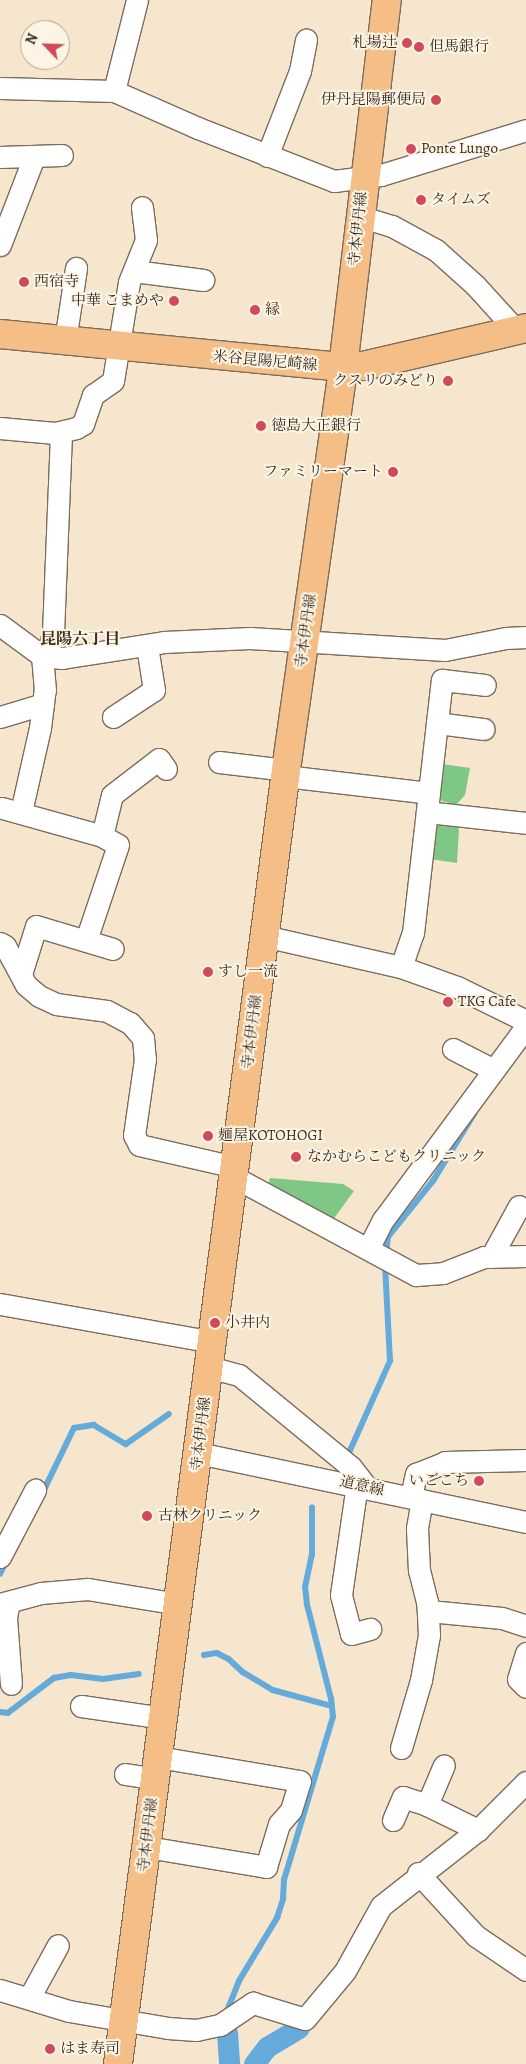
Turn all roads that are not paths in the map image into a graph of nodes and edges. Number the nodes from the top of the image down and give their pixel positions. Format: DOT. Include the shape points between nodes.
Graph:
graph roads {
  1 [pos="137,0"];
  2 [pos="388,0"];
  3 [pos="308,50"];
  4 [pos="0,88"];
  5 [pos="114,91"];
  6 [pos="526,130"];
  7 [pos="62,155"];
  8 [pos="267,156"];
  9 [pos="0,157"];
  10 [pos="34,157"];
  11 [pos="364,176"];
  12 [pos="142,207"];
  13 [pos="359,216"];
  14 [pos="0,245"];
  15 [pos="76,268"];
  16 [pos="134,271"];
  17 [pos="203,280"];
  18 [pos="521,329"];
  19 [pos="0,334"];
  20 [pos="65,341"];
  21 [pos="120,348"];
  22 [pos="343,367"];
  23 [pos="0,428"];
  24 [pos="61,433"];
  25 [pos="0,625"];
  26 [pos="526,637"];
  27 [pos="305,640"];
  28 [pos="147,646"];
  29 [pos="42,656"];
  30 [pos="485,685"];
  31 [pos="43,704"];
  32 [pos="0,717"];
  33 [pos="113,718"];
  34 [pos="437,723"];
  35 [pos="484,729"];
  36 [pos="160,759"];
  37 [pos="224,766"];
  38 [pos="286,773"];
  39 [pos="428,802"];
  40 [pos="526,823"];
  41 [pos="102,836"];
  42 [pos="264,936"];
  43 [pos="86,940"];
  44 [pos="0,943"];
  45 [pos="113,949"];
  46 [pos="401,967"];
  47 [pos="21,974"];
  48 [pos="526,1021"];
  49 [pos="526,1028"];
  50 [pos="453,1048"];
  51 [pos="492,1069"];
  52 [pos="234,1177"];
  53 [pos="519,1206"];
  54 [pos="368,1250"];
  55 [pos="526,1256"];
  56 [pos="491,1257"];
  57 [pos="0,1304"];
  58 [pos="211,1354"];
  59 [pos="198,1453"];
  60 [pos="525,1458"];
  61 [pos="361,1485"];
  62 [pos="35,1490"];
  63 [pos="417,1499"];
  64 [pos="526,1522"];
  65 [pos="0,1557"];
  66 [pos="5,1603"];
  67 [pos="179,1604"];
  68 [pos="429,1611"];
  69 [pos="526,1626"];
  70 [pos="370,1629"];
  71 [pos="526,1652"];
  72 [pos="11,1684"];
  73 [pos="526,1687"];
  74 [pos="81,1706"];
  75 [pos="163,1718"];
  76 [pos="401,1748"];
  77 [pos="444,1765"];
  78 [pos="156,1768"];
  79 [pos="125,1774"];
  80 [pos="526,1782"];
  81 [pos="427,1805"];
  82 [pos="393,1820"];
  83 [pos="478,1830"];
  84 [pos="147,1848"];
  85 [pos="418,1873"];
  86 [pos="58,1945"];
  87 [pos="526,1970"];
  88 [pos="0,1990"];
  89 [pos="29,1998"];
  90 [pos="124,2020"];
  91 [pos="118,2064"];
  1 -- 5 [label="street"];
  2 -- 11 [label="main road, 寺本伊丹線"];
  3 -- 8 [label="street"];
  4 -- 5 [label="street"];
  5 -- 8 [label="street"];
  6 -- 11 [label="street" via="381,175"];
  7 -- 10 [label="street"];
  8 -- 11 [label="street" via="334,181"];
  9 -- 10 [label="street" via="18,154"];
  10 -- 14 [label="street"];
  11 -- 13 [label="main road, 寺本伊丹線"];
  12 -- 16 [label="street" via="146,240"];
  13 -- 18 [label="street" via="392,226 436,250"];
  13 -- 22 [label="main road, 寺本伊丹線"];
  15 -- 20 [label="street"];
  16 -- 17 [label="street"];
  16 -- 21 [label="street"];
  18 -- 22 [label="main road, 米谷昆陽尼崎線" via="363,366"];
  19 -- 20 [label="main road, 米谷昆陽尼崎線"];
  20 -- 21 [label="main road, 米谷昆陽尼崎線"];
  21 -- 22 [label="main road, 米谷昆陽尼崎線"];
  21 -- 24 [label="street" via="112,381 92,395 83,424"];
  22 -- 27 [label="main road, 寺本伊丹線"];
  23 -- 24 [label="street"];
  24 -- 29 [label="street" via="53,633"];
  25 -- 29 [label="street"];
  26 -- 27 [label="street" via="445,650"];
  27 -- 28 [label="street" via="250,638"];
  27 -- 38 [label="main road, 寺本伊丹線"];
  28 -- 29 [label="street" via="62,658"];
  28 -- 33 [label="street" via="154,690"];
  29 -- 31 [label="street"];
  30 -- 34 [label="street" via="442,680"];
  31 -- 32 [label="street"];
  31 -- 41 [label="street" via="42,744 12,810"];
  34 -- 35 [label="street"];
  34 -- 39 [label="street"];
  36 -- 41 [label="street" via="112,795"];
  37 -- 38 [label="street"];
  38 -- 39 [label="street"];
  38 -- 42 [label="main road, 寺本伊丹線"];
  39 -- 40 [label="street"];
  39 -- 46 [label="street" via="414,933"];
  41 -- 43 [label="street" via="118,845"];
  42 -- 46 [label="street"];
  42 -- 52 [label="main road, 寺本伊丹線"];
  43 -- 45 [label="street"];
  43 -- 47 [label="street" via="36,926"];
  44 -- 47 [label="street"];
  46 -- 48 [label="street" via="458,987"];
  47 -- 52 [label="street" via="39,996 56,1004 107,1011 130,1023 143,1038 145,1059 134,1135 139,1145 226,1165"];
  49 -- 51 [label="street"];
  50 -- 51 [label="street"];
  51 -- 54 [label="street" via="421,1173 383,1220"];
  52 -- 54 [label="street"];
  52 -- 58 [label="main road, 寺本伊丹線"];
  53 -- 56 [label="street"];
  54 -- 56 [label="street" via="416,1275 430,1276"];
  55 -- 56 [label="street"];
  57 -- 58 [label="street"];
  58 -- 59 [label="main road, 寺本伊丹線"];
  58 -- 61 [label="street" via="351,1467"];
  59 -- 61 [label="street, 道意線"];
  59 -- 67 [label="main road, 寺本伊丹線"];
  60 -- 63 [label="street" via="445,1462 416,1474"];
  61 -- 63 [label="street, 道意線"];
  61 -- 70 [label="street" via="341,1595 351,1634"];
  62 -- 65 [label="street"];
  63 -- 64 [label="street, 道意線"];
  63 -- 68 [label="street" via="419,1571"];
  66 -- 67 [label="street" via="41,1593 88,1589"];
  66 -- 72 [label="street"];
  67 -- 75 [label="main road, 寺本伊丹線"];
  68 -- 69 [label="street" via="502,1618"];
  68 -- 76 [label="street" via="423,1671"];
  71 -- 73 [label="street" via="518,1679"];
  74 -- 75 [label="street"];
  75 -- 78 [label="main road, 寺本伊丹線"];
  77 -- 81 [label="street"];
  78 -- 79 [label="street"];
  78 -- 84 [label="main road, 寺本伊丹線"];
  78 -- 84 [label="street" via="300,1781 291,1810 279,1824 266,1866"];
  80 -- 83 [label="street"];
  81 -- 82 [label="street" via="402,1797"];
  81 -- 83 [label="street"];
  83 -- 85 [label="street"];
  84 -- 90 [label="main road, 寺本伊丹線"];
  85 -- 87 [label="street" via="476,1936"];
  85 -- 90 [label="street" via="375,1912 350,1965 305,2019 253,2003 220,2025 196,2030"];
  86 -- 89 [label="street"];
  88 -- 89 [label="street"];
  89 -- 90 [label="street" via="69,2011"];
  90 -- 91 [label="main road, 寺本伊丹線"];
}
